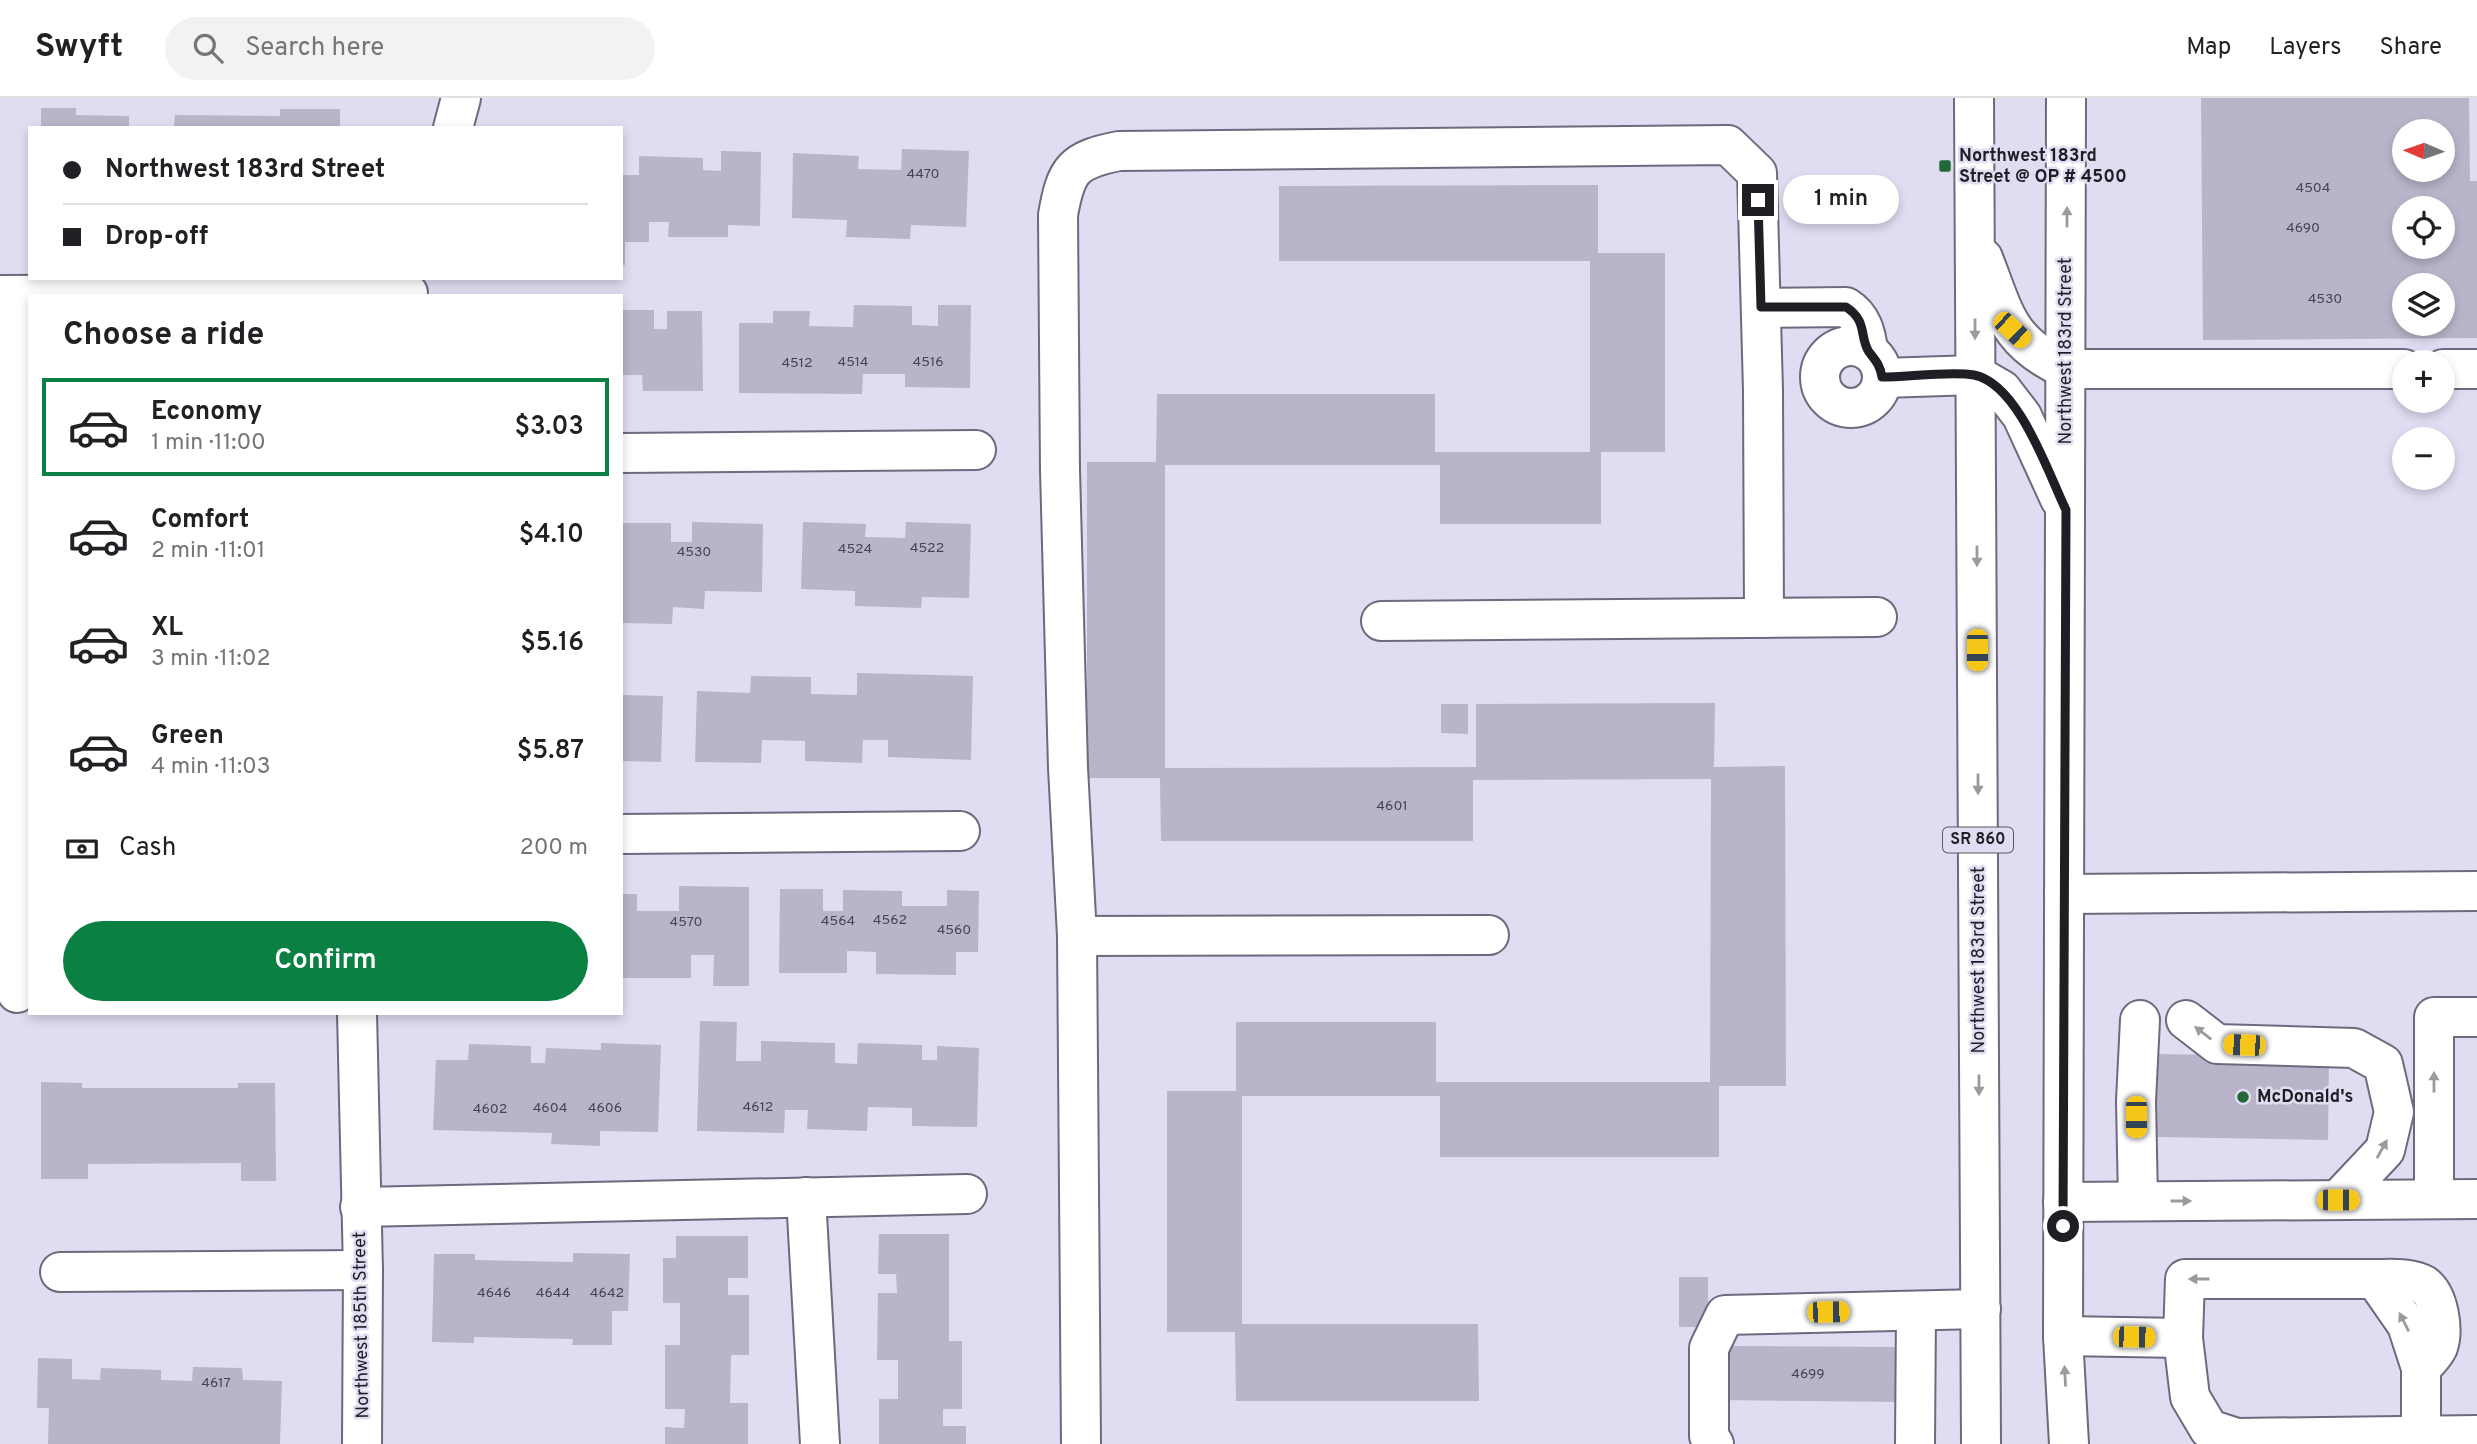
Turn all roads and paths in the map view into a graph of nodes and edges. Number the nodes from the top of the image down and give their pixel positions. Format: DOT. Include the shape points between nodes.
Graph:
graph roads {
  1 [pos="461,98"];
  2 [pos="1974,98"];
  3 [pos="2066,98"];
  4 [pos="454,126"];
  5 [pos="1975,236"];
  6 [pos="409,289"];
  7 [pos="72,294"];
  8 [pos="5,295"];
  9 [pos="28,295"];
  10 [pos="1761,307"];
  11 [pos="1875,364"];
  12 [pos="2066,369"];
  13 [pos="2392,369"];
  14 [pos="2455,369"];
  15 [pos="2477,369"];
  16 [pos="1976,375"];
  17 [pos="1763,390"];
  18 [pos="976,450"];
  19 [pos="623,453"];
  20 [pos="2066,510"];
  21 [pos="21,531"];
  22 [pos="1877,617"];
  23 [pos="1764,618"];
  24 [pos="1381,621"];
  25 [pos="960,831"];
  26 [pos="623,834"];
  27 [pos="2477,891"];
  28 [pos="2064,894"];
  29 [pos="1489,935"];
  30 [pos="1077,936"];
  31 [pos="16,993"];
  32 [pos="357,1015"];
  33 [pos="2477,1017"];
  34 [pos="2140,1020"];
  35 [pos="2186,1020"];
  36 [pos="967,1194"];
  37 [pos="807,1197"];
  38 [pos="2434,1199"];
  39 [pos="2477,1199"];
  40 [pos="2338,1200"];
  41 [pos="2138,1201"];
  42 [pos="2063,1202"];
  43 [pos="360,1207"];
  44 [pos="363,1270"];
  45 [pos="60,1272"];
  46 [pos="1980,1309"];
  47 [pos="1916,1311"];
  48 [pos="2063,1336"];
  49 [pos="2183,1338"];
  50 [pos="2421,1435"];
  51 [pos="2477,1435"];
  52 [pos="362,1444"];
  53 [pos="820,1444"];
  54 [pos="1081,1444"];
  55 [pos="1714,1444"];
  56 [pos="1915,1444"];
  57 [pos="1981,1444"];
  58 [pos="2069,1444"];
  1 -- 4 [label="street"];
  2 -- 5 [label="street, Northwest 183rd Street / SR 860"];
  12 -- 3 [label="street, Northwest 183rd Street, one-way"];
  5 -- 12 [label="street" via="2012,330 2042,358"];
  5 -- 16 [label="street, Northwest 183rd Street / SR 860, one-way"];
  6 -- 7 [label="street"];
  8 -- 9 [label="street"];
  8 -- 21 [label="street"];
  10 -- 11 [label="street" via="1846,307 1866,332"];
  10 -- 17 [label="street"];
  10 -- 30 [label="street" via="1758,173 1728,145 1119,151 1088,157 1064,182 1058,215 1062,565"];
  11 -- 16 [label="street"];
  11 -- 17 [label="street" via="1875,396 1859,407 1839,406 1823,389"];
  12 -- 13 [label="street"];
  12 -- 20 [label="street, Northwest 183rd Street"];
  14 -- 15 [label="street"];
  16 -- 20 [label="street" via="2002,390 2022,416"];
  16 -- 46 [label="street, Northwest 183rd Street / SR 860, one-way"];
  17 -- 23 [label="street"];
  18 -- 19 [label="street"];
  20 -- 28 [label="street, Northwest 183rd Street"];
  21 -- 31 [label="street"];
  22 -- 23 [label="street"];
  23 -- 24 [label="street"];
  25 -- 26 [label="street"];
  27 -- 28 [label="street"];
  28 -- 42 [label="street, Northwest 183rd Street"];
  29 -- 30 [label="street"];
  30 -- 54 [label="street"];
  32 -- 43 [label="street, Northwest 185th Street"];
  38 -- 33 [label="street, one-way" via="2434,1017"];
  34 -- 41 [label="street"];
  40 -- 35 [label="street, one-way" via="2385,1150 2394,1112 2383,1064 2354,1048 2217,1044"];
  36 -- 37 [label="street, Northwest 185th Street"];
  37 -- 43 [label="street, Northwest 185th Street"];
  37 -- 53 [label="street"];
  38 -- 39 [label="street"];
  38 -- 40 [label="street"];
  41 -- 40 [label="street, one-way"];
  41 -- 42 [label="street"];
  42 -- 48 [label="street, Northwest 183rd Street"];
  43 -- 44 [label="street, Northwest 185th Street"];
  44 -- 45 [label="street"];
  44 -- 52 [label="street, Northwest 185th Street"];
  46 -- 47 [label="street"];
  46 -- 57 [label="street, Northwest 183rd Street / SR 860"];
  47 -- 55 [label="street" via="1725,1315 1709,1348 1709,1436"];
  47 -- 56 [label="street"];
  48 -- 49 [label="street"];
  58 -- 48 [label="street, Northwest 183rd Street, one-way"];
  49 -- 50 [label="street" via="2190,1397 2208,1429 2237,1438"];
  50 -- 49 [label="street, one-way" via="2421,1368 2407,1325 2375,1279 2185,1279"];
  50 -- 51 [label="street"];
}
